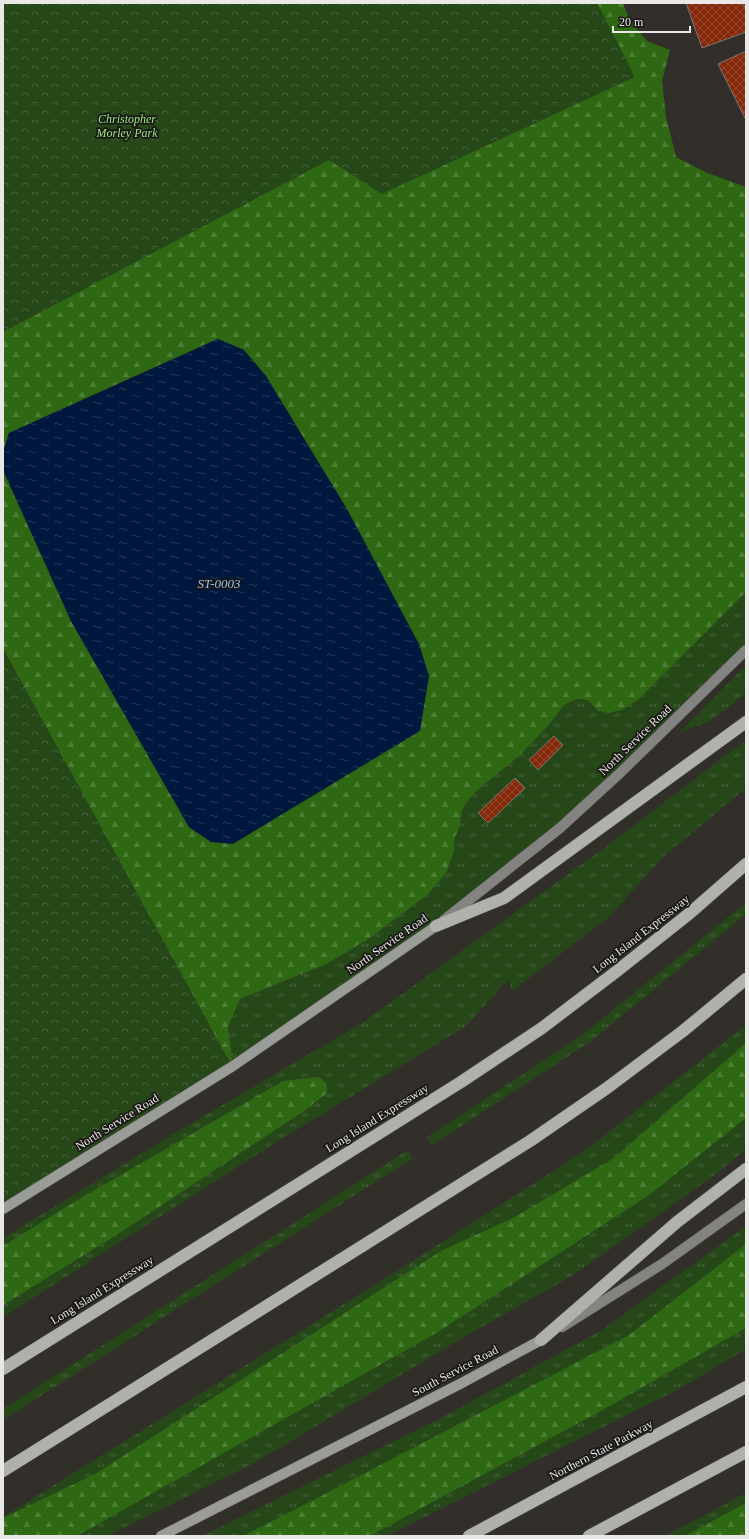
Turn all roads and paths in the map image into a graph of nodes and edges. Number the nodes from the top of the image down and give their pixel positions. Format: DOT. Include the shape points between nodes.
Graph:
graph roads {
  1 [pos="746,650"];
  2 [pos="746,722"];
  3 [pos="746,864"];
  4 [pos="436,926"];
  5 [pos="746,979"];
  6 [pos="746,1169"];
  7 [pos="746,1204"];
  8 [pos="3,1209"];
  9 [pos="541,1340"];
  10 [pos="3,1369"];
  11 [pos="746,1387"];
  12 [pos="746,1452"];
  13 [pos="3,1471"];
  14 [pos="162,1536"];
  15 [pos="469,1536"];
  16 [pos="589,1536"];
  1 -- 4 [label="main road, North Service Road" via="560,828"];
  2 -- 4 [label="highway" via="504,898"];
  3 -- 10 [label="highway, Long Island Expressway" via="690,913 542,1028 461,1082"];
  4 -- 8 [label="main road, North Service Road" via="233,1066"];
  5 -- 13 [label="highway" via="683,1031 530,1140"];
  6 -- 9 [label="highway" via="677,1222"];
  7 -- 9 [label="main road, South Service Road" via="662,1264"];
  9 -- 14 [label="main road, South Service Road"];
  11 -- 15 [label="highway, Northern State Parkway"];
  12 -- 16 [label="highway"];
}
